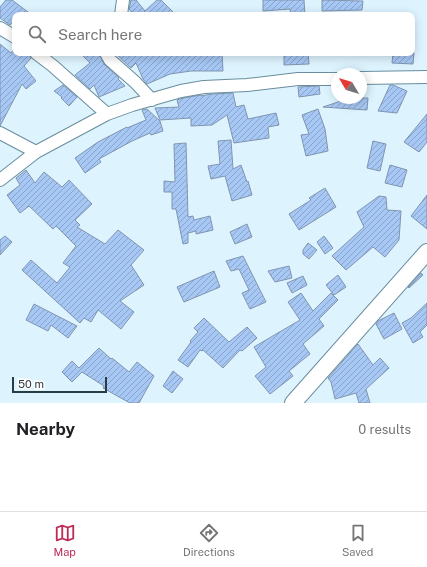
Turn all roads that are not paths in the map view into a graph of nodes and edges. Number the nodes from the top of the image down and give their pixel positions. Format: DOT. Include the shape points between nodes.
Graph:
graph roads {
  1 [pos="123,0"];
  2 [pos="121,12"];
  3 [pos="0,28"];
  4 [pos="12,35"];
  5 [pos="40,56"];
  6 [pos="108,56"];
  7 [pos="427,77"];
  8 [pos="367,78"];
  9 [pos="331,79"];
  10 [pos="152,100"];
  11 [pos="107,114"];
  12 [pos="0,133"];
  13 [pos="36,152"];
  14 [pos="0,180"];
  15 [pos="427,252"];
  16 [pos="293,403"];
  1 -- 2 [label="street"];
  3 -- 4 [label="street"];
  5 -- 11 [label="street"];
  6 -- 10 [label="street"];
  7 -- 8 [label="street"];
  9 -- 10 [label="street" via="298,79 204,87"];
  10 -- 11 [label="street"];
  11 -- 13 [label="street"];
  12 -- 13 [label="street"];
  13 -- 14 [label="street"];
  15 -- 16 [label="street"];
}
